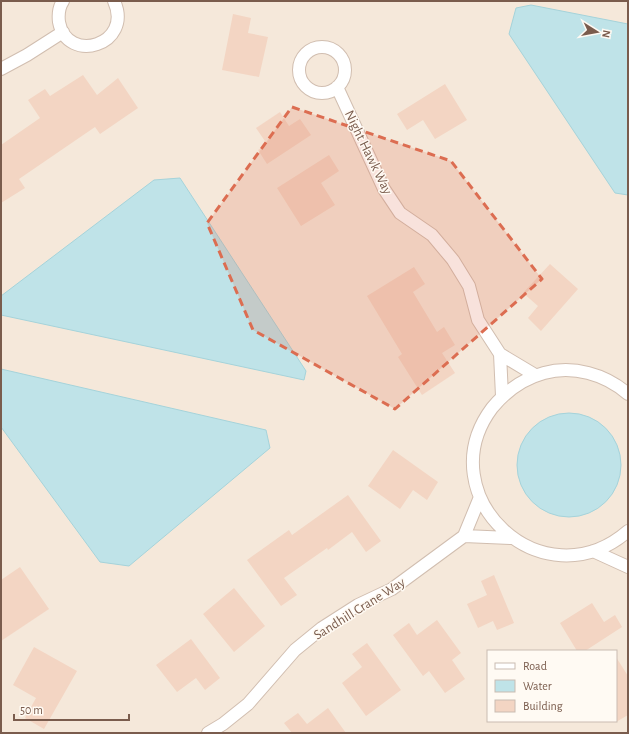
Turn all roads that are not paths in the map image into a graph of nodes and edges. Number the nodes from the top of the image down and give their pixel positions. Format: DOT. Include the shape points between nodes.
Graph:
graph roads {
  1 [pos="63,1"];
  2 [pos="114,1"];
  3 [pos="63,32"];
  4 [pos="1,70"];
  5 [pos="337,87"];
  6 [pos="500,354"];
  7 [pos="535,375"];
  8 [pos="627,392"];
  9 [pos="502,396"];
  10 [pos="480,498"];
  11 [pos="628,531"];
  12 [pos="464,536"];
  13 [pos="511,538"];
  14 [pos="593,552"];
  15 [pos="628,567"];
  16 [pos="208,733"];
  1 -- 3 [label="street" via="58,16"];
  2 -- 3 [label="street" via="118,17 116,27 111,36 100,44 79,45"];
  3 -- 4 [label="street"];
  5 -- 6 [label="street, Night Hawk Way" via="384,189 400,213 432,235 453,260 469,286 478,320"];
  6 -- 7 [label="street"];
  6 -- 9 [label="street"];
  7 -- 8 [label="street" via="558,370 582,371 604,378"];
  7 -- 9 [label="street" via="517,384"];
  9 -- 10 [label="street" via="485,418 476,444 474,471"];
  10 -- 12 [label="street"];
  10 -- 13 [label="street" via="493,520"];
  11 -- 14 [label="street" via="612,544"];
  12 -- 13 [label="street"];
  12 -- 16 [label="street, Sandhill Crane Way" via="392,589 358,605 322,628 295,650 248,704 224,724"];
  13 -- 14 [label="street" via="542,553 576,555"];
  14 -- 15 [label="street"];
}
